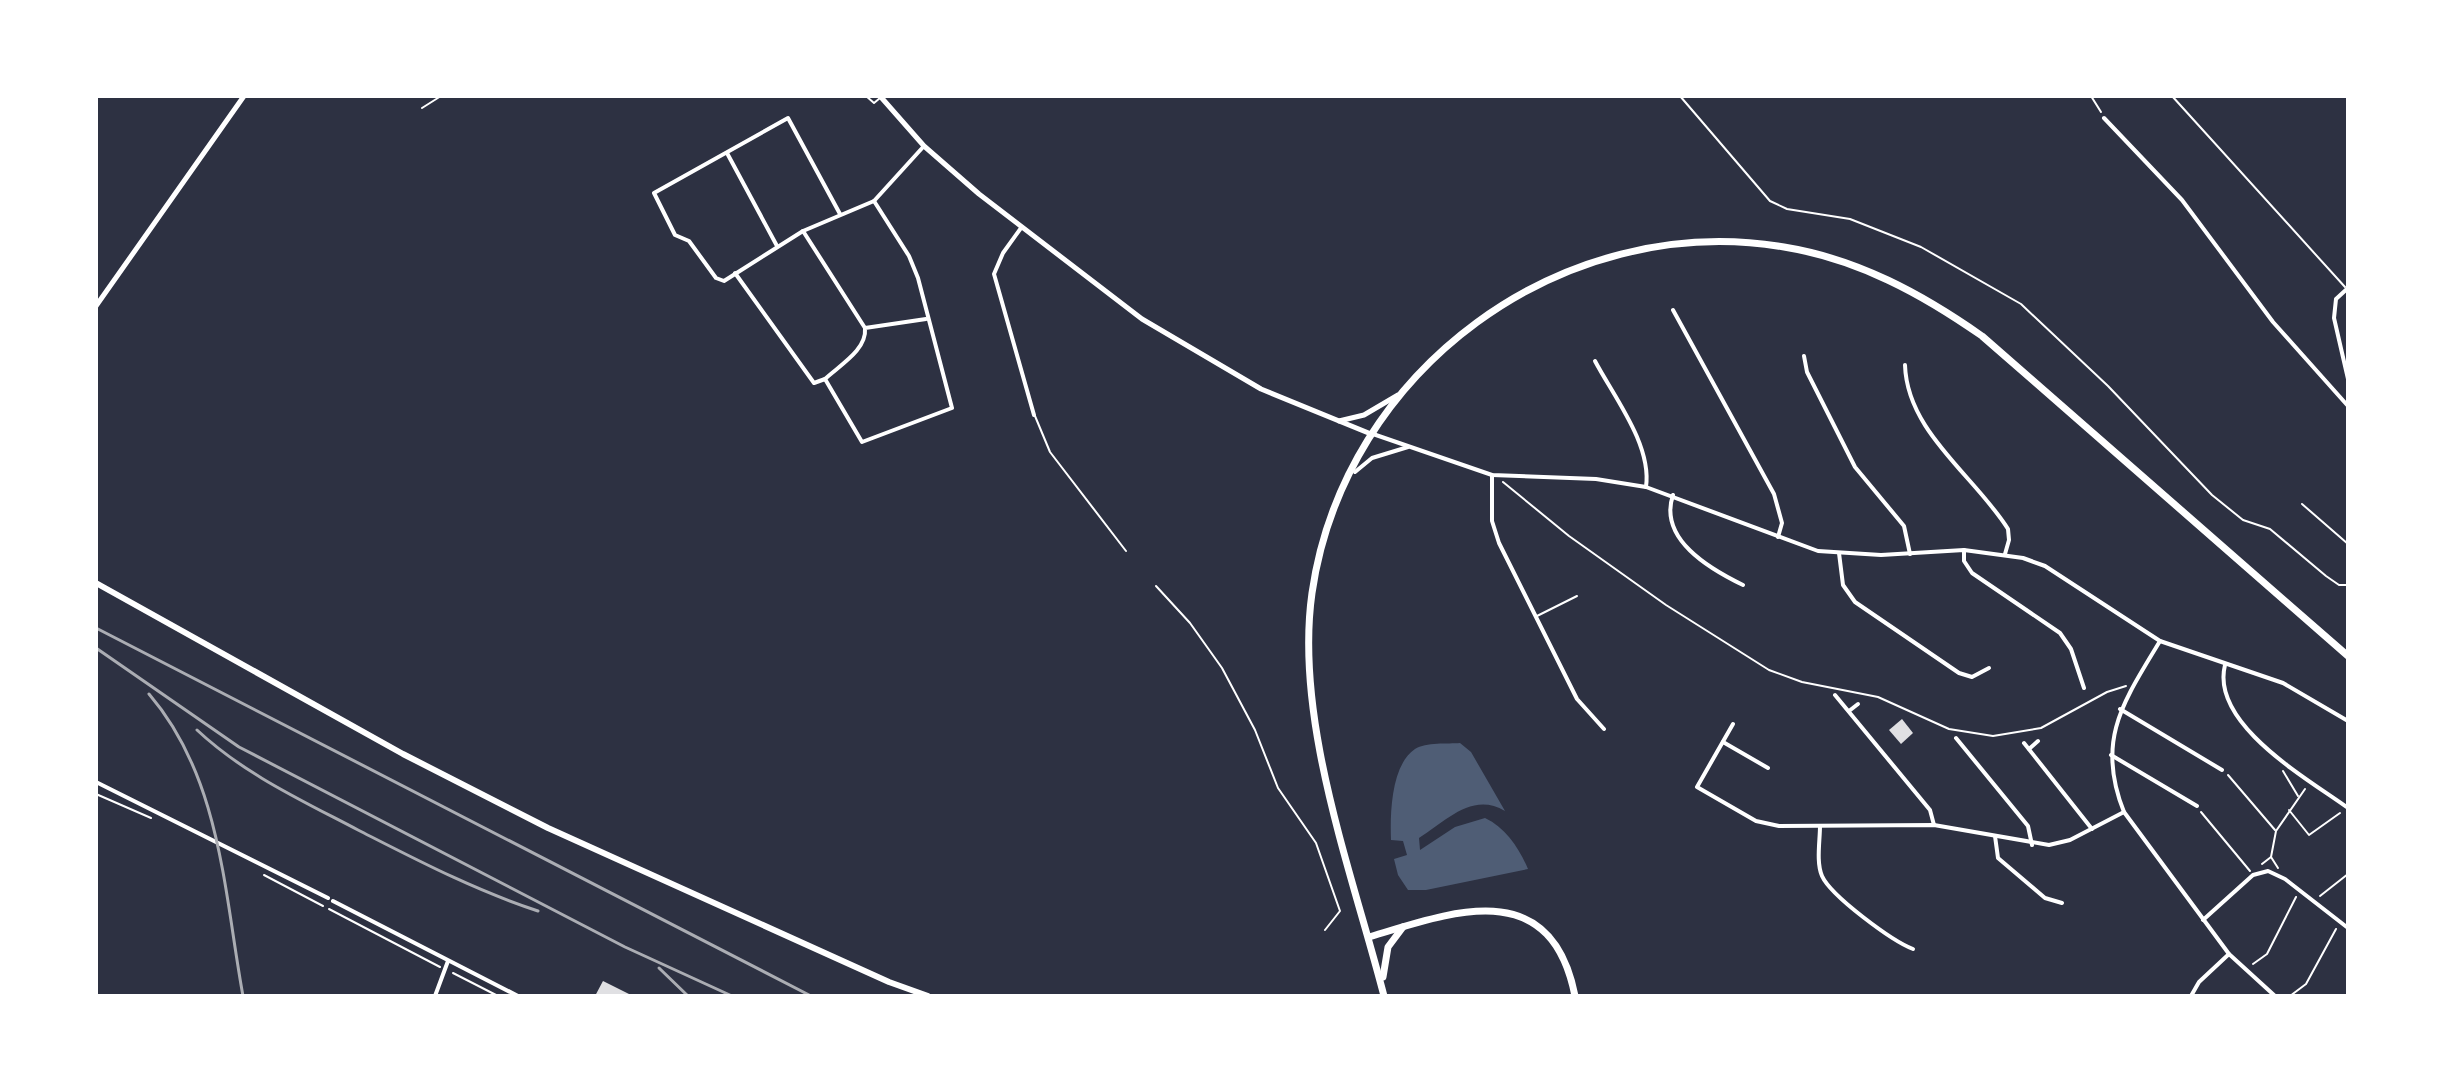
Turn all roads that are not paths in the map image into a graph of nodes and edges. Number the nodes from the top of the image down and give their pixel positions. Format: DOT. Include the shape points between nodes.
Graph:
graph roads {
  1 [pos="244,96"];
  2 [pos="866,96"];
  3 [pos="882,96"];
  4 [pos="2172,96"];
  5 [pos="2104,118"];
  6 [pos="924,146"];
  7 [pos="727,153"];
  8 [pos="874,201"];
  9 [pos="840,214"];
  10 [pos="1021,228"];
  11 [pos="803,231"];
  12 [pos="777,246"];
  13 [pos="735,273"];
  14 [pos="2347,288"];
  15 [pos="96,306"];
  16 [pos="1673,310"];
  17 [pos="926,319"];
  18 [pos="865,328"];
  19 [pos="1804,356"];
  20 [pos="1595,361"];
  21 [pos="1905,365"];
  22 [pos="825,379"];
  23 [pos="2348,379"];
  24 [pos="1398,395"];
  25 [pos="2348,406"];
  26 [pos="1034,415"];
  27 [pos="1338,422"];
  28 [pos="1371,434"];
  29 [pos="1408,447"];
  30 [pos="1492,475"];
  31 [pos="1345,482"];
  32 [pos="1646,487"];
  33 [pos="1673,495"];
  34 [pos="1778,537"];
  35 [pos="1964,550"];
  36 [pos="1126,551"];
  37 [pos="1839,553"];
  38 [pos="1910,554"];
  39 [pos="2005,554"];
  40 [pos="96,583"];
  41 [pos="1743,585"];
  42 [pos="1577,596"];
  43 [pos="1536,617"];
  44 [pos="2160,641"];
  45 [pos="2348,656"];
  46 [pos="2225,665"];
  47 [pos="1989,668"];
  48 [pos="2084,688"];
  49 [pos="1835,695"];
  50 [pos="1858,704"];
  51 [pos="2120,709"];
  52 [pos="1849,711"];
  53 [pos="2348,721"];
  54 [pos="1733,724"];
  55 [pos="1604,729"];
  56 [pos="1956,738"];
  57 [pos="2038,741"];
  58 [pos="1723,742"];
  59 [pos="2024,743"];
  60 [pos="1974,746"];
  61 [pos="2029,749"];
  62 [pos="1967,752"];
  63 [pos="2111,755"];
  64 [pos="1768,768"];
  65 [pos="2222,770"];
  66 [pos="96,782"];
  67 [pos="2197,806"];
  68 [pos="2348,808"];
  69 [pos="2124,812"];
  70 [pos="1934,825"];
  71 [pos="1820,826"];
  72 [pos="2092,829"];
  73 [pos="1995,836"];
  74 [pos="2032,845"];
  75 [pos="2062,903"];
  76 [pos="2203,920"];
  77 [pos="1406,925"];
  78 [pos="2348,928"];
  79 [pos="1369,937"];
  80 [pos="1913,949"];
  81 [pos="2229,954"];
  82 [pos="448,961"];
  83 [pos="1384,994"];
  84 [pos="435,996"];
  85 [pos="518,996"];
  86 [pos="928,996"];
  87 [pos="1575,996"];
  88 [pos="2191,996"];
  89 [pos="2275,996"];
  1 -- 15 [label="street"];
  2 -- 3 [label="lane" via="874,103"];
  3 -- 6 [label="street"];
  4 -- 14 [label="lane"];
  5 -- 25 [label="street" via="2182,200 2273,322"];
  6 -- 8 [label="street"];
  6 -- 10 [label="street"];
  7 -- 9 [label="street" via="788,118"];
  7 -- 12 [label="street"];
  7 -- 13 [label="street" via="654,193 675,235 689,241 716,278 724,281"];
  8 -- 9 [label="street"];
  8 -- 17 [label="street" via="909,256"];
  9 -- 11 [label="street"];
  10 -- 26 [label="street" via="994,274"];
  10 -- 27 [label="street" via="1176,342 1261,389"];
  11 -- 12 [label="street"];
  11 -- 18 [label="street"];
  12 -- 13 [label="street"];
  13 -- 22 [label="street" via="814,383"];
  14 -- 23 [label="street" via="2336,299 2334,318"];
  16 -- 34 [label="street" via="1774,494 1782,523"];
  17 -- 18 [label="street"];
  17 -- 22 [label="street" via="952,408 862,442"];
  18 -- 22 [label="street" via="860,347"];
  19 -- 38 [label="street" via="1855,467 1904,526"];
  20 -- 32 [label="street" via="1643,452"];
  21 -- 39 [label="street" via="1906,385 1933,437 2008,529"];
  24 -- 27 [label="street" via="1364,415"];
  24 -- 28 [label="main road"];
  24 -- 45 [label="main road" via="1455,339 1510,299 1614,254 1711,241 1787,247 1828,258 1896,283 1982,336"];
  26 -- 36 [label="lane" via="1050,452"];
  27 -- 28 [label="street"];
  28 -- 29 [label="street"];
  28 -- 31 [label="main road"];
  29 -- 30 [label="street"];
  29 -- 31 [label="street" via="1372,458"];
  30 -- 32 [label="street" via="1596,479"];
  30 -- 43 [label="street" via="1492,521"];
  31 -- 79 [label="main road" via="1312,593 1309,675 1322,761"];
  32 -- 33 [label="street"];
  33 -- 34 [label="street"];
  33 -- 41 [label="street" via="1678,535 1688,552"];
  34 -- 37 [label="street"];
  35 -- 38 [label="street"];
  35 -- 39 [label="street"];
  35 -- 48 [label="street" via="1972,573 2060,633"];
  37 -- 38 [label="street"];
  37 -- 47 [label="street" via="1848,594 1873,616 1959,673 1972,677"];
  39 -- 44 [label="street" via="2045,566"];
  40 -- 86 [label="main road" via="403,754 548,828"];
  42 -- 43 [label="lane"];
  43 -- 55 [label="street" via="1577,699"];
  44 -- 46 [label="street"];
  44 -- 51 [label="street"];
  46 -- 53 [label="street" via="2283,683"];
  46 -- 68 [label="street" via="2223,686 2229,702 2254,736"];
  49 -- 52 [label="street"];
  50 -- 52 [label="street"];
  51 -- 63 [label="street"];
  51 -- 65 [label="street"];
  52 -- 70 [label="street" via="1930,810"];
  54 -- 58 [label="street"];
  56 -- 62 [label="street"];
  57 -- 61 [label="street"];
  58 -- 64 [label="street"];
  58 -- 71 [label="street" via="1697,787 1756,821"];
  59 -- 61 [label="street"];
  60 -- 62 [label="street"];
  61 -- 72 [label="street"];
  62 -- 74 [label="street" via="2028,826"];
  63 -- 67 [label="street"];
  63 -- 69 [label="street"];
  66 -- 82 [label="street"];
  69 -- 72 [label="street"];
  69 -- 76 [label="street"];
  70 -- 71 [label="street"];
  70 -- 73 [label="street"];
  71 -- 80 [label="street" via="1820,871 1827,884 1897,943"];
  72 -- 74 [label="street" via="2062,843"];
  73 -- 74 [label="street"];
  73 -- 75 [label="street" via="1998,858 2045,898"];
  76 -- 78 [label="street" via="2253,875 2268,871"];
  76 -- 81 [label="street"];
  77 -- 79 [label="main road"];
  77 -- 83 [label="main road" via="1385,954"];
  77 -- 87 [label="main road" via="1473,908 1503,911 1532,924 1555,945 1570,972"];
  79 -- 83 [label="main road"];
  81 -- 88 [label="street"];
  81 -- 89 [label="street"];
  82 -- 84 [label="street"];
  82 -- 85 [label="street"];
}
